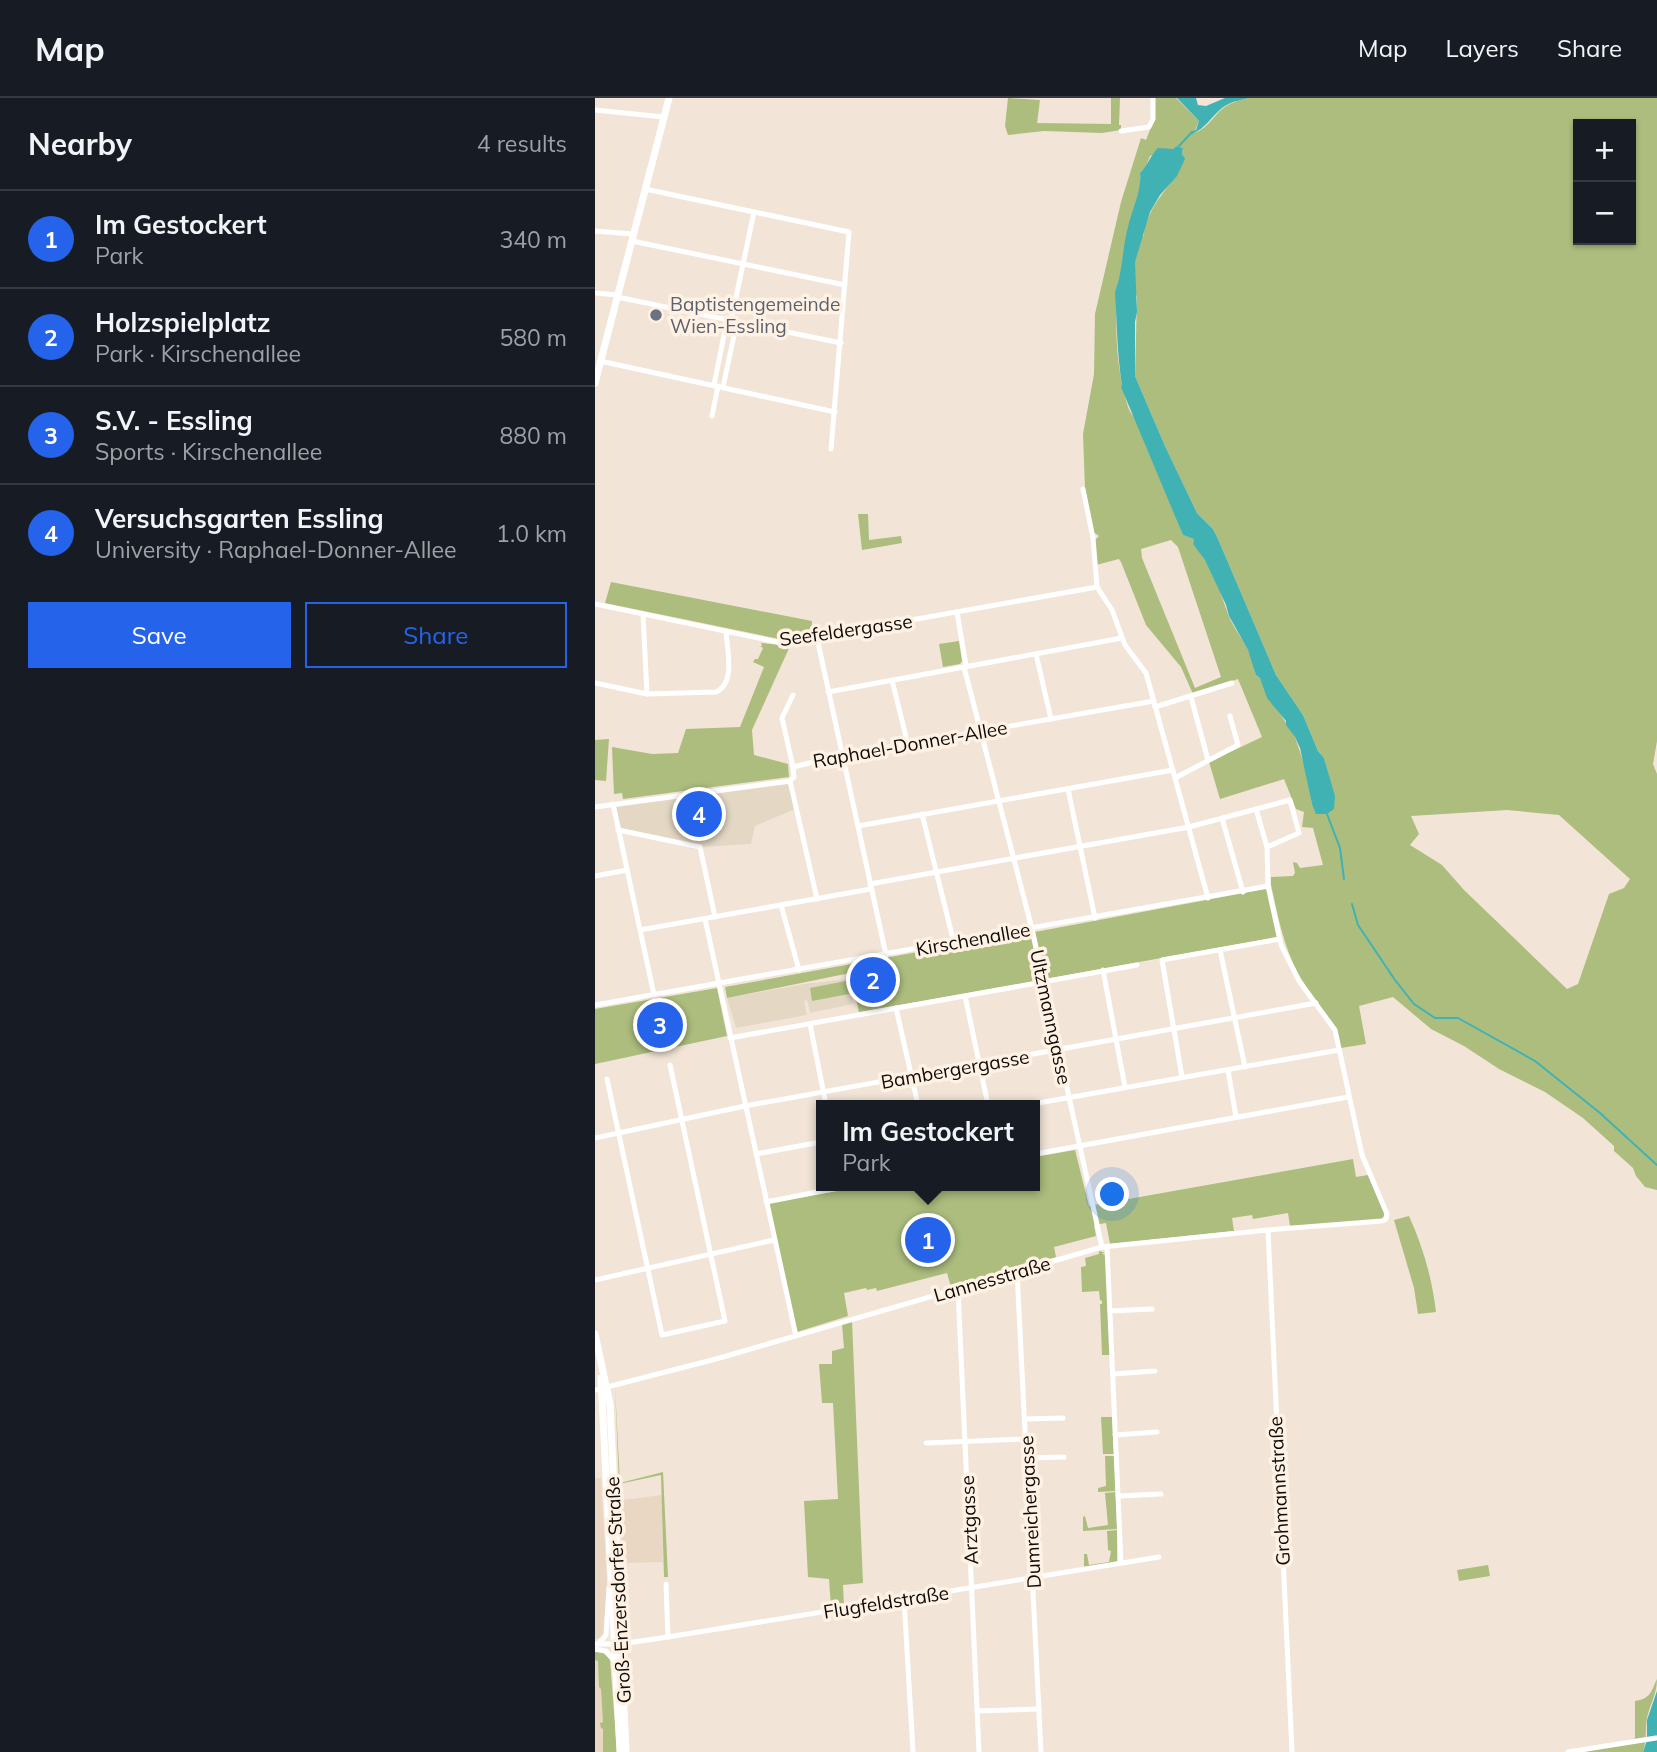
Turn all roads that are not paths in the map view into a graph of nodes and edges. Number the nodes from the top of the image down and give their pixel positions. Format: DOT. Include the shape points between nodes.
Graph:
graph roads {
  1 [pos="669,98"];
  2 [pos="1153,98"];
  3 [pos="595,110"];
  4 [pos="664,117"];
  5 [pos="1121,131"];
  6 [pos="645,189"];
  7 [pos="754,212"];
  8 [pos="595,231"];
  9 [pos="632,238"];
  10 [pos="742,264"];
  11 [pos="845,285"];
  12 [pos="595,293"];
  13 [pos="617,296"];
  14 [pos="732,321"];
  15 [pos="841,343"];
  16 [pos="599,348"];
  17 [pos="600,361"];
  18 [pos="595,383"];
  19 [pos="718,386"];
  20 [pos="835,412"];
  21 [pos="712,416"];
  22 [pos="831,449"];
  23 [pos="1083,489"];
  24 [pos="1097,587"];
  25 [pos="595,604"];
  26 [pos="957,612"];
  27 [pos="643,614"];
  28 [pos="726,631"];
  29 [pos="817,638"];
  30 [pos="1122,638"];
  31 [pos="1036,654"];
  32 [pos="965,666"];
  33 [pos="892,680"];
  34 [pos="595,683"];
  35 [pos="1232,683"];
  36 [pos="828,692"];
  37 [pos="647,694"];
  38 [pos="793,695"];
  39 [pos="1191,697"];
  40 [pos="1154,704"];
  41 [pos="1230,716"];
  42 [pos="1051,719"];
  43 [pos="981,732"];
  44 [pos="908,745"];
  45 [pos="842,756"];
  46 [pos="1208,760"];
  47 [pos="793,767"];
  48 [pos="1173,770"];
  49 [pos="1175,778"];
  50 [pos="790,781"];
  51 [pos="1068,789"];
  52 [pos="998,800"];
  53 [pos="613,804"];
  54 [pos="595,807"];
  55 [pos="1256,809"];
  56 [pos="922,814"];
  57 [pos="1222,818"];
  58 [pos="858,826"];
  59 [pos="1189,827"];
  60 [pos="618,830"];
  61 [pos="1081,847"];
  62 [pos="1267,847"];
  63 [pos="1013,859"];
  64 [pos="627,870"];
  65 [pos="937,872"];
  66 [pos="595,876"];
  67 [pos="871,886"];
  68 [pos="1268,886"];
  69 [pos="1243,891"];
  70 [pos="1208,898"];
  71 [pos="817,899"];
  72 [pos="781,905"];
  73 [pos="715,917"];
  74 [pos="1095,918"];
  75 [pos="705,919"];
  76 [pos="1032,929"];
  77 [pos="640,930"];
  78 [pos="1280,939"];
  79 [pos="954,943"];
  80 [pos="1220,950"];
  81 [pos="886,955"];
  82 [pos="1137,965"];
  83 [pos="799,970"];
  84 [pos="1103,970"];
  85 [pos="1043,981"];
  86 [pos="719,983"];
  87 [pos="654,995"];
  88 [pos="965,996"];
  89 [pos="1316,1003"];
  90 [pos="595,1006"];
  91 [pos="896,1008"];
  92 [pos="1234,1019"];
  93 [pos="810,1024"];
  94 [pos="1174,1030"];
  95 [pos="730,1038"];
  96 [pos="1116,1040"];
  97 [pos="1339,1049"];
  98 [pos="1058,1051"];
  99 [pos="670,1065"];
  100 [pos="980,1065"];
  101 [pos="1245,1067"];
  102 [pos="1228,1070"];
  103 [pos="911,1077"];
  104 [pos="1182,1077"];
  105 [pos="607,1079"];
  106 [pos="1125,1087"];
  107 [pos="824,1092"];
  108 [pos="1348,1097"];
  109 [pos="1068,1098"];
  110 [pos="825,1100"];
  111 [pos="917,1100"];
  112 [pos="987,1100"];
  113 [pos="1040,1103"];
  114 [pos="745,1106"];
  115 [pos="1236,1117"];
  116 [pos="682,1119"];
  117 [pos="618,1133"];
  118 [pos="595,1138"];
  119 [pos="816,1143"];
  120 [pos="1079,1146"];
  121 [pos="1040,1153"];
  122 [pos="756,1154"];
  123 [pos="820,1191"];
  124 [pos="766,1202"];
  125 [pos="1268,1230"];
  126 [pos="774,1240"];
  127 [pos="1104,1247"];
  128 [pos="711,1254"];
  129 [pos="647,1268"];
  130 [pos="1017,1271"];
  131 [pos="595,1280"];
  132 [pos="958,1289"];
  133 [pos="1152,1309"];
  134 [pos="1110,1311"];
  135 [pos="595,1334"];
  136 [pos="796,1336"];
  137 [pos="595,1350"];
  138 [pos="1155,1371"];
  139 [pos="1112,1374"];
  140 [pos="601,1389"];
  141 [pos="1063,1418"];
  142 [pos="1025,1419"];
  143 [pos="1157,1432"];
  144 [pos="1115,1435"];
  145 [pos="1026,1439"];
  146 [pos="965,1442"];
  147 [pos="926,1443"];
  148 [pos="1064,1457"];
  149 [pos="1027,1458"];
  150 [pos="1161,1494"];
  151 [pos="1118,1496"];
  152 [pos="1159,1557"];
  153 [pos="1121,1563"];
  154 [pos="611,1570"];
  155 [pos="1033,1578"];
  156 [pos="666,1584"];
  157 [pos="972,1588"];
  158 [pos="904,1599"];
  159 [pos="668,1637"];
  160 [pos="617,1644"];
  161 [pos="596,1646"];
  162 [pos="614,1661"];
  163 [pos="1039,1709"];
  164 [pos="977,1711"];
  165 [pos="1656,1738"];
  166 [pos="620,1752"];
  167 [pos="626,1752"];
  168 [pos="913,1752"];
  169 [pos="979,1752"];
  170 [pos="1041,1752"];
  171 [pos="1291,1752"];
  172 [pos="1568,1752"];
  1 -- 4 [label="main road"];
  2 -- 5 [label="street" via="1149,127"];
  3 -- 4 [label="street"];
  4 -- 6 [label="main road"];
  6 -- 7 [label="street"];
  6 -- 9 [label="main road"];
  7 -- 10 [label="street"];
  7 -- 11 [label="street" via="849,232"];
  8 -- 9 [label="street"];
  9 -- 10 [label="street"];
  9 -- 13 [label="main road"];
  10 -- 11 [label="street"];
  10 -- 14 [label="street"];
  11 -- 15 [label="street"];
  12 -- 13 [label="street"];
  13 -- 14 [label="street"];
  13 -- 16 [label="main road"];
  14 -- 15 [label="street"];
  14 -- 19 [label="street"];
  15 -- 20 [label="street"];
  16 -- 17 [label="main road"];
  17 -- 18 [label="main road"];
  17 -- 19 [label="street"];
  19 -- 20 [label="street"];
  19 -- 21 [label="street"];
  20 -- 22 [label="street"];
  23 -- 24 [label="street"];
  24 -- 26 [label="street, Seefeldergasse"];
  24 -- 30 [label="street"];
  25 -- 27 [label="street, Seefeldergasse"];
  26 -- 29 [label="street, Seefeldergasse"];
  26 -- 32 [label="street, Ultzmanngasse"];
  27 -- 28 [label="street, Seefeldergasse"];
  27 -- 37 [label="street"];
  28 -- 29 [label="street, Seefeldergasse" via="782,643"];
  28 -- 37 [label="street" via="728,678 724,687 716,692"];
  29 -- 36 [label="street"];
  30 -- 31 [label="street"];
  30 -- 40 [label="street" via="1146,673"];
  31 -- 32 [label="street"];
  31 -- 42 [label="street"];
  32 -- 33 [label="street"];
  32 -- 43 [label="street, Ultzmanngasse"];
  33 -- 36 [label="street"];
  33 -- 44 [label="street"];
  34 -- 37 [label="street"];
  35 -- 39 [label="street, Raphael-Donner-Allee"];
  36 -- 45 [label="street"];
  38 -- 47 [label="street" via="782,718"];
  39 -- 40 [label="street, Raphael-Donner-Allee"];
  39 -- 46 [label="street"];
  40 -- 42 [label="street, Raphael-Donner-Allee"];
  40 -- 48 [label="street"];
  41 -- 46 [label="street" via="1238,745"];
  42 -- 43 [label="street, Raphael-Donner-Allee"];
  43 -- 44 [label="street, Raphael-Donner-Allee"];
  43 -- 52 [label="street, Ultzmanngasse"];
  44 -- 45 [label="street, Raphael-Donner-Allee"];
  45 -- 47 [label="street, Raphael-Donner-Allee"];
  45 -- 58 [label="street"];
  46 -- 49 [label="street"];
  47 -- 50 [label="street, Raphael-Donner-Allee"];
  48 -- 49 [label="street"];
  48 -- 51 [label="street"];
  49 -- 59 [label="street"];
  50 -- 53 [label="street, Raphael-Donner-Allee"];
  50 -- 71 [label="street"];
  51 -- 52 [label="street"];
  51 -- 61 [label="street"];
  52 -- 56 [label="street"];
  52 -- 63 [label="street, Ultzmanngasse"];
  53 -- 54 [label="street, Raphael-Donner-Allee"];
  53 -- 60 [label="street"];
  55 -- 57 [label="street"];
  55 -- 62 [label="street"];
  55 -- 62 [label="street" via="1290,800 1299,833"];
  56 -- 58 [label="street"];
  56 -- 65 [label="street"];
  57 -- 59 [label="street"];
  57 -- 69 [label="street"];
  58 -- 67 [label="street"];
  59 -- 61 [label="street"];
  59 -- 70 [label="street"];
  60 -- 64 [label="street"];
  60 -- 73 [label="street" via="700,847"];
  61 -- 63 [label="street"];
  61 -- 74 [label="street"];
  62 -- 68 [label="street"];
  63 -- 65 [label="street"];
  63 -- 76 [label="street, Ultzmanngasse"];
  64 -- 66 [label="street"];
  64 -- 77 [label="street"];
  65 -- 67 [label="street"];
  65 -- 79 [label="street"];
  67 -- 71 [label="street"];
  67 -- 81 [label="street"];
  68 -- 69 [label="street, Kirschenallee"];
  68 -- 78 [label="street"];
  69 -- 70 [label="street, Kirschenallee"];
  70 -- 74 [label="street, Kirschenallee"];
  71 -- 72 [label="street"];
  72 -- 73 [label="street"];
  72 -- 83 [label="street"];
  73 -- 75 [label="street"];
  74 -- 76 [label="street, Kirschenallee"];
  75 -- 77 [label="street"];
  75 -- 86 [label="street"];
  76 -- 79 [label="street, Kirschenallee"];
  76 -- 85 [label="street, Ultzmanngasse"];
  77 -- 87 [label="street"];
  78 -- 80 [label="street"];
  78 -- 89 [label="street" via="1299,981"];
  79 -- 81 [label="street, Kirschenallee"];
  80 -- 92 [label="street"];
  80 -- 94 [label="street" via="1162,960"];
  81 -- 83 [label="street, Kirschenallee"];
  82 -- 84 [label="street"];
  83 -- 86 [label="street, Kirschenallee"];
  84 -- 85 [label="street"];
  84 -- 96 [label="street"];
  85 -- 88 [label="street"];
  85 -- 98 [label="street, Ultzmanngasse"];
  86 -- 87 [label="street, Kirschenallee"];
  86 -- 95 [label="street"];
  87 -- 90 [label="street, Kirschenallee"];
  88 -- 91 [label="street"];
  88 -- 100 [label="street"];
  89 -- 92 [label="street, Bambergergasse"];
  89 -- 97 [label="street" via="1335,1030"];
  91 -- 93 [label="street"];
  91 -- 103 [label="street"];
  92 -- 94 [label="street, Bambergergasse"];
  92 -- 101 [label="street"];
  93 -- 95 [label="street"];
  93 -- 107 [label="street"];
  94 -- 96 [label="street, Bambergergasse"];
  94 -- 104 [label="street"];
  95 -- 114 [label="street"];
  96 -- 98 [label="street, Bambergergasse"];
  96 -- 106 [label="street"];
  97 -- 101 [label="street"];
  97 -- 108 [label="street"];
  98 -- 100 [label="street, Bambergergasse"];
  98 -- 109 [label="street, Ultzmanngasse"];
  99 -- 116 [label="street"];
  100 -- 103 [label="street, Bambergergasse"];
  100 -- 112 [label="street"];
  101 -- 102 [label="street"];
  102 -- 104 [label="street"];
  102 -- 115 [label="street"];
  103 -- 107 [label="street, Bambergergasse"];
  103 -- 111 [label="street"];
  104 -- 106 [label="street"];
  105 -- 117 [label="street"];
  106 -- 109 [label="street"];
  107 -- 110 [label="street"];
  107 -- 114 [label="street, Bambergergasse"];
  108 -- 115 [label="street"];
  108 -- 125 [label="street, Lannesstraße" via="1362,1155 1386,1219"];
  109 -- 113 [label="street"];
  109 -- 120 [label="street, Ultzmanngasse"];
  114 -- 116 [label="street, Bambergergasse"];
  114 -- 122 [label="street"];
  115 -- 120 [label="street"];
  116 -- 117 [label="street, Bambergergasse"];
  116 -- 128 [label="street"];
  117 -- 118 [label="street, Bambergergasse"];
  117 -- 129 [label="street"];
  119 -- 122 [label="street"];
  120 -- 121 [label="street"];
  120 -- 127 [label="street, Ultzmanngasse"];
  122 -- 124 [label="street"];
  123 -- 124 [label="street"];
  124 -- 126 [label="street"];
  125 -- 127 [label="street, Lannesstraße"];
  125 -- 171 [label="street, Grohmannstraße"];
  126 -- 128 [label="street"];
  126 -- 136 [label="street"];
  127 -- 130 [label="street, Lannesstraße"];
  127 -- 134 [label="street, Ultzmanngasse"];
  128 -- 129 [label="street"];
  128 -- 129 [label="street" via="725,1321 661,1335"];
  129 -- 131 [label="street"];
  130 -- 132 [label="street, Lannesstraße"];
  130 -- 142 [label="street, Dumreichergasse"];
  132 -- 136 [label="street, Lannesstraße"];
  132 -- 146 [label="street, Arztgasse"];
  133 -- 134 [label="street"];
  134 -- 139 [label="street, Ultzmanngasse"];
  135 -- 140 [label="main road"];
  136 -- 140 [label="street, Lannesstraße"];
  137 -- 140 [label="main road"];
  138 -- 139 [label="street"];
  139 -- 144 [label="street, Ultzmanngasse"];
  140 -- 154 [label="main road, Groß-Enzersdorfer Straße"];
  140 -- 160 [label="main road, Groß-Enzersdorfer Straße"];
  141 -- 142 [label="street"];
  142 -- 145 [label="street, Dumreichergasse"];
  143 -- 144 [label="street"];
  144 -- 151 [label="street, Ultzmanngasse"];
  145 -- 146 [label="street"];
  145 -- 149 [label="street, Dumreichergasse"];
  146 -- 147 [label="street"];
  146 -- 157 [label="street, Arztgasse"];
  148 -- 149 [label="street"];
  149 -- 155 [label="street, Dumreichergasse"];
  150 -- 151 [label="street"];
  151 -- 153 [label="street, Ultzmanngasse"];
  152 -- 153 [label="street, Flugfeldstraße"];
  153 -- 155 [label="street, Flugfeldstraße"];
  154 -- 160 [label="main road, Groß-Enzersdorfer Straße"];
  154 -- 161 [label="street" via="606,1635"];
  155 -- 157 [label="street, Flugfeldstraße"];
  155 -- 163 [label="street, Dumreichergasse"];
  156 -- 159 [label="street"];
  157 -- 158 [label="street, Flugfeldstraße"];
  157 -- 164 [label="street, Arztgasse"];
  158 -- 159 [label="street, Flugfeldstraße"];
  158 -- 168 [label="street"];
  159 -- 160 [label="street, Flugfeldstraße"];
  160 -- 161 [label="street, Flugfeldstraße"];
  160 -- 162 [label="main road, Groß-Enzersdorfer Straße"];
  160 -- 167 [label="main road, Groß-Enzersdorfer Straße"];
  161 -- 162 [label="street"];
  162 -- 166 [label="main road, Groß-Enzersdorfer Straße"];
  163 -- 164 [label="street"];
  163 -- 170 [label="street, Dumreichergasse"];
  164 -- 169 [label="street, Arztgasse"];
  165 -- 172 [label="street"];
}
